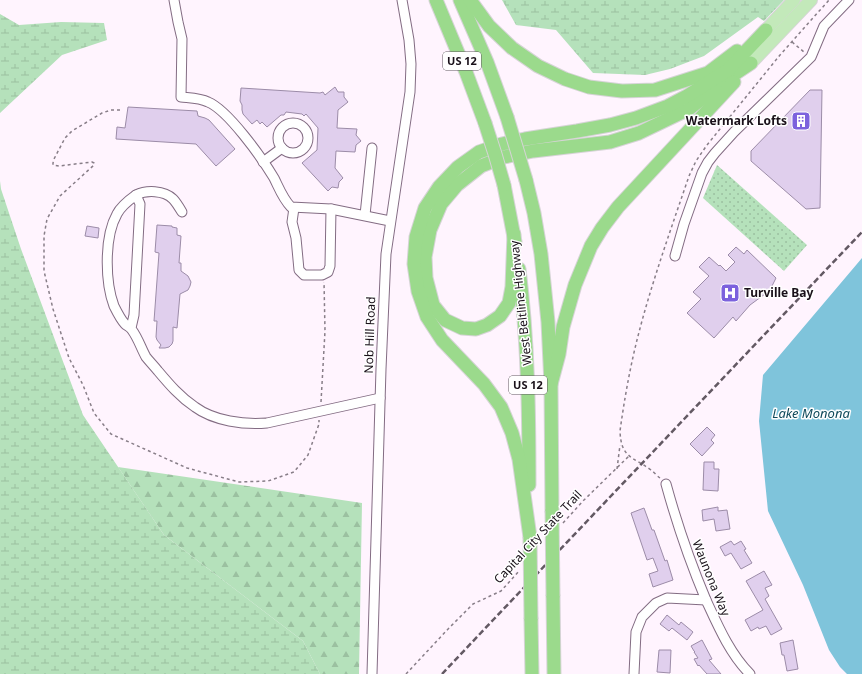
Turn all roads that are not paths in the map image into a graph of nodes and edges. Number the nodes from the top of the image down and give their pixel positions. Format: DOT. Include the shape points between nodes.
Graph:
graph roads {
  1 [pos="174,0"];
  2 [pos="402,0"];
  3 [pos="436,0"];
  4 [pos="460,0"];
  5 [pos="470,0"];
  6 [pos="794,0"];
  7 [pos="811,0"];
  8 [pos="849,0"];
  9 [pos="766,30"];
  10 [pos="751,63"];
  11 [pos="282,148"];
  12 [pos="372,148"];
  13 [pos="263,162"];
  14 [pos="136,195"];
  15 [pos="294,208"];
  16 [pos="330,209"];
  17 [pos="182,212"];
  18 [pos="366,215"];
  19 [pos="390,221"];
  20 [pos="514,234"];
  21 [pos="675,256"];
  22 [pos="131,328"];
  23 [pos="551,384"];
  24 [pos="380,398"];
  25 [pos="666,484"];
  26 [pos="530,537"];
  27 [pos="706,600"];
  28 [pos="372,674"];
  29 [pos="532,674"];
  30 [pos="554,674"];
  31 [pos="634,674"];
  32 [pos="750,674"];
  1 -- 13 [label="street" via="182,39 181,97 209,102 220,109"];
  2 -- 19 [label="street, Nob Hill Road" via="409,40 410,92"];
  3 -- 20 [label="highway, West Beltline Highway / US 12, bridge" via="485,123 504,185"];
  4 -- 23 [label="highway, West Beltline Highway / US 12, bridge" via="507,117 534,213 548,322"];
  5 -- 9 [label="highway" via="490,26 512,48 538,66 589,87 622,92 655,90 708,73"];
  6 -- 9 [label="main road"];
  7 -- 10 [label="main road"];
  8 -- 21 [label="street" via="824,26 811,57 734,132 708,162 684,224"];
  9 -- 26 [label="highway" via="728,70 668,106 610,125 525,138 479,152 458,167 439,187 425,208 416,237 414,264 418,291 427,317 442,340 484,384 512,433 519,460"];
  10 -- 20 [label="highway" via="689,109 639,133 610,142 504,157 481,166 456,185 441,204 430,230 425,256 426,278 433,305 445,320 462,328 476,329 500,316 509,303 512,287"];
  10 -- 23 [label="highway" via="618,207 602,228 591,246 572,292"];
  11 -- 13 [label="street"];
  12 -- 18 [label="street"];
  13 -- 15 [label="street" via="286,202"];
  14 -- 17 [label="street" via="156,191 172,197"];
  14 -- 22 [label="street" via="140,204 134,315"];
  14 -- 22 [label="street" via="126,202 117,214 111,228 107,259 114,306 126,326"];
  15 -- 16 [label="street"];
  15 -- 16 [label="street" via="292,222 299,270 304,275 322,275 328,272"];
  16 -- 18 [label="street"];
  18 -- 19 [label="street"];
  19 -- 24 [label="street, Nob Hill Road" via="386,254"];
  20 -- 26 [label="highway, West Beltline Highway / US 12" via="528,370"];
  22 -- 24 [label="street" via="147,357 172,388 206,414 226,420 267,423"];
  23 -- 30 [label="highway, West Beltline Highway / US 12, bridge"];
  24 -- 28 [label="street, Nob Hill Road"];
  25 -- 27 [label="street, Waunona Way" via="679,529"];
  26 -- 29 [label="highway, West Beltline Highway / US 12, bridge"];
  27 -- 31 [label="street" via="667,598 656,603 642,616 636,632"];
  27 -- 32 [label="street, Waunona Way" via="718,626"];
}
